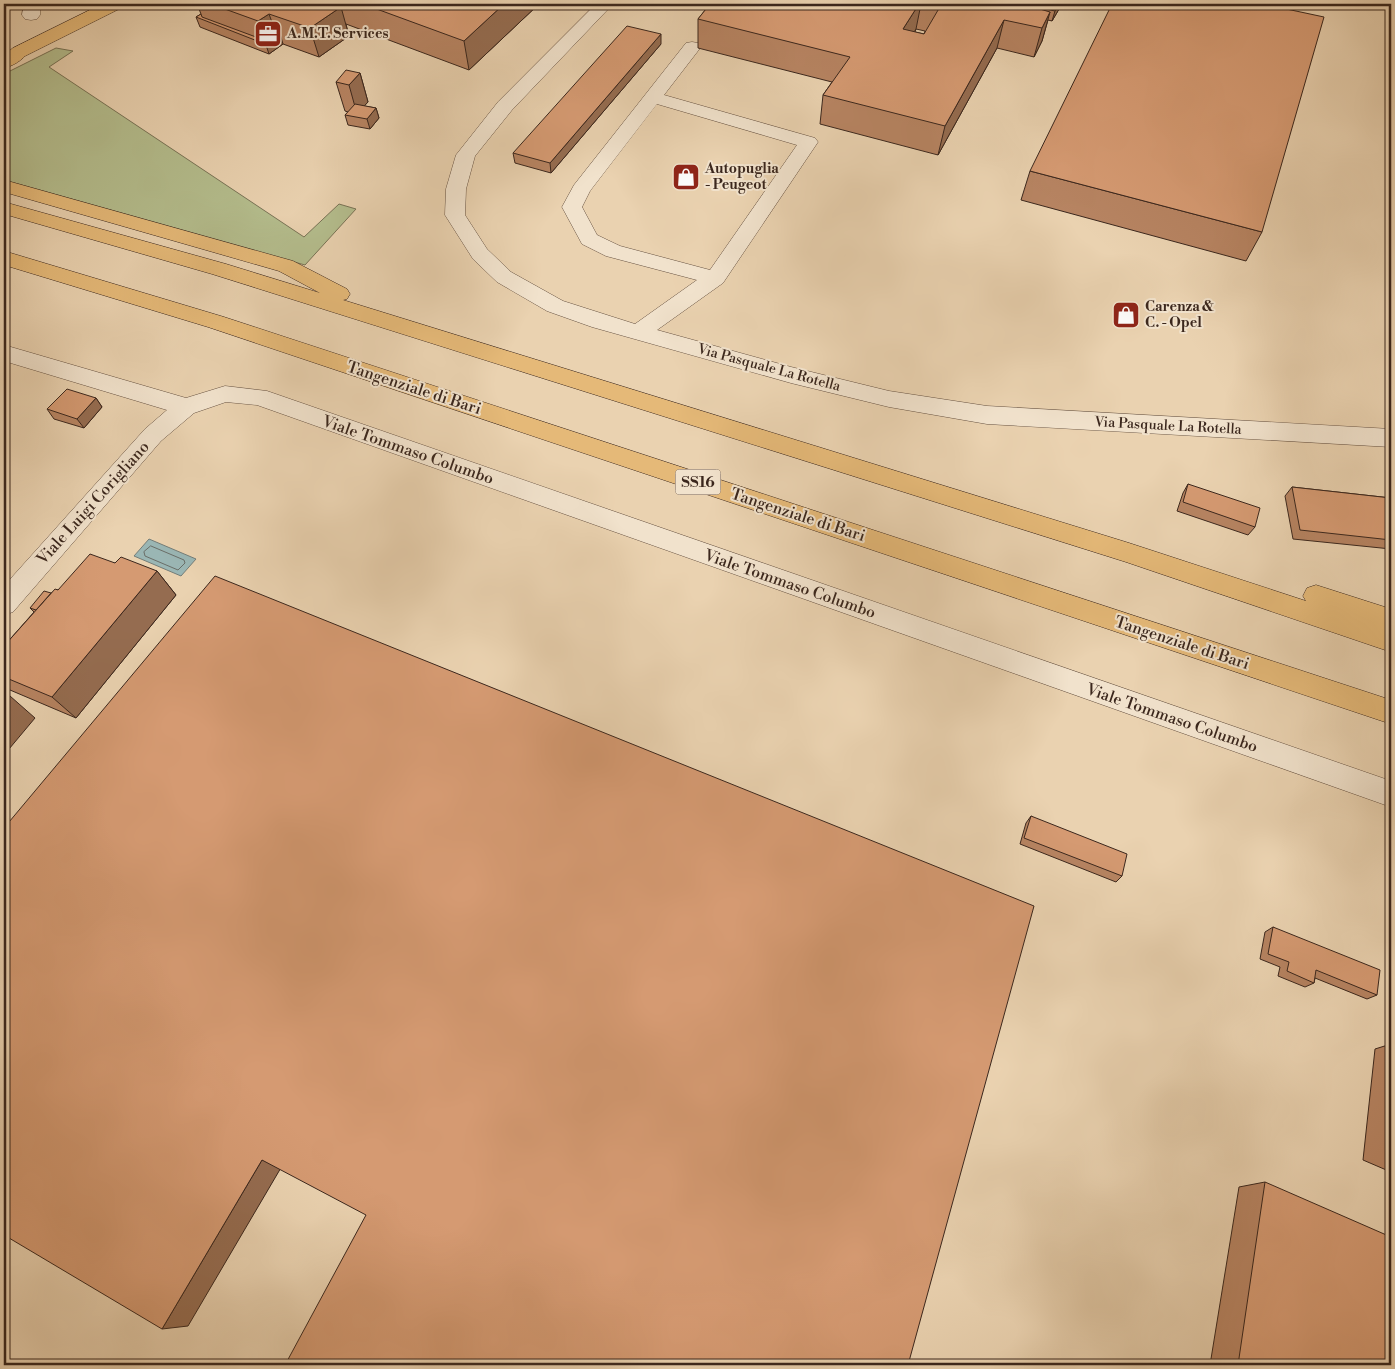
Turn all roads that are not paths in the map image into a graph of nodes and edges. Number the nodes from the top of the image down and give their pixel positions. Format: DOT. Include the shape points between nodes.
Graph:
graph roads {
  1 [pos="115,4"];
  2 [pos="605,4"];
  3 [pos="692,47"];
  4 [pos="12,55"];
  5 [pos="4,63"];
  6 [pos="653,97"];
  7 [pos="4,186"];
  8 [pos="4,208"];
  9 [pos="4,258"];
  10 [pos="4,277"];
  11 [pos="714,278"];
  12 [pos="84,281"];
  13 [pos="402,327"];
  14 [pos="638,333"];
  15 [pos="4,353"];
  16 [pos="186,407"];
  17 [pos="1391,438"];
  18 [pos="1129,553"];
  19 [pos="4,604"];
  20 [pos="1391,620"];
  21 [pos="1391,641"];
  22 [pos="1391,712"];
  23 [pos="1391,794"];
  1 -- 4 [label="main road"];
  2 -- 14 [label="street, Via Pasquale La Rotella" via="505,106 466,155 456,189 455,216 480,254 504,277 555,306"];
  3 -- 6 [label="street"];
  4 -- 5 [label="main road"];
  6 -- 11 [label="street" via="581,189 572,207 588,239 613,250"];
  6 -- 11 [label="street" via="808,142"];
  7 -- 13 [label="main road" via="286,266"];
  8 -- 13 [label="main road" via="219,269"];
  9 -- 12 [label="main road, Tangenziale di Bari / SS16"];
  10 -- 12 [label="main road" via="30,284"];
  11 -- 14 [label="street"];
  12 -- 22 [label="main road, Tangenziale di Bari / SS16"];
  13 -- 18 [label="main road"];
  14 -- 17 [label="street, Via Pasquale La Rotella" via="889,399 987,416"];
  15 -- 16 [label="street"];
  16 -- 19 [label="street, Viale Luigi Corigliano" via="153,435"];
  16 -- 23 [label="street, Viale Tommaso Columbo" via="224,394 259,397"];
  18 -- 20 [label="main road" via="1274,583"];
  18 -- 21 [label="main road"];
}
